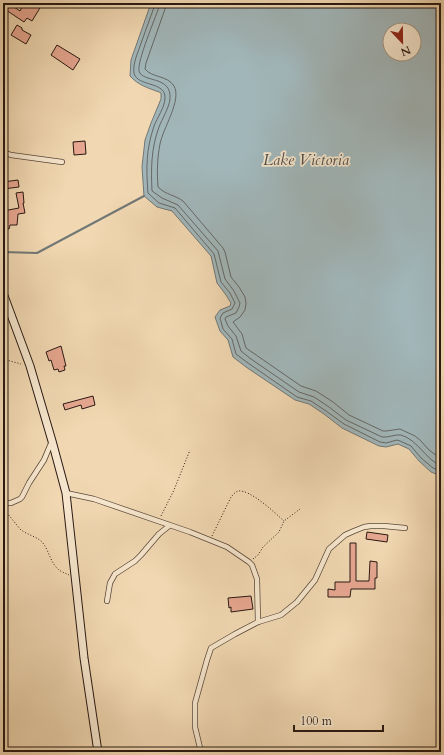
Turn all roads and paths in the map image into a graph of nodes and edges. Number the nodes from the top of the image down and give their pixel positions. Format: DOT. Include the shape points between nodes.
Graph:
graph roads {
  1 [pos="3,152"];
  2 [pos="62,162"];
  3 [pos="3,293"];
  4 [pos="3,359"];
  5 [pos="30,366"];
  6 [pos="52,441"];
  7 [pos="190,450"];
  8 [pos="66,493"];
  9 [pos="3,503"];
  10 [pos="3,508"];
  11 [pos="300,509"];
  12 [pos="284,521"];
  13 [pos="158,522"];
  14 [pos="170,526"];
  15 [pos="405,528"];
  16 [pos="210,540"];
  17 [pos="249,562"];
  18 [pos="75,580"];
  19 [pos="107,601"];
  20 [pos="258,622"];
  21 [pos="98,752"];
  22 [pos="201,752"];
  1 -- 2 [label="street"];
  3 -- 5 [label="street"];
  4 -- 5 [label="path"];
  5 -- 6 [label="street"];
  6 -- 8 [label="street"];
  6 -- 9 [label="street" via="22,497 11,503"];
  7 -- 13 [label="path"];
  8 -- 13 [label="street" via="101,501"];
  8 -- 18 [label="street"];
  10 -- 18 [label="path" via="23,532 43,543 58,569"];
  11 -- 12 [label="path"];
  12 -- 16 [label="path" via="259,499 238,491 231,497"];
  12 -- 17 [label="path" via="279,532"];
  13 -- 14 [label="street"];
  14 -- 16 [label="street"];
  14 -- 19 [label="street" via="159,534 135,561 115,574 110,583"];
  15 -- 20 [label="street" via="371,526 345,535 329,549 315,580 297,602 281,615"];
  16 -- 17 [label="street" via="227,547"];
  17 -- 20 [label="street" via="257,579"];
  18 -- 21 [label="street"];
  20 -- 22 [label="street" via="212,648 195,703 195,727"];
}
